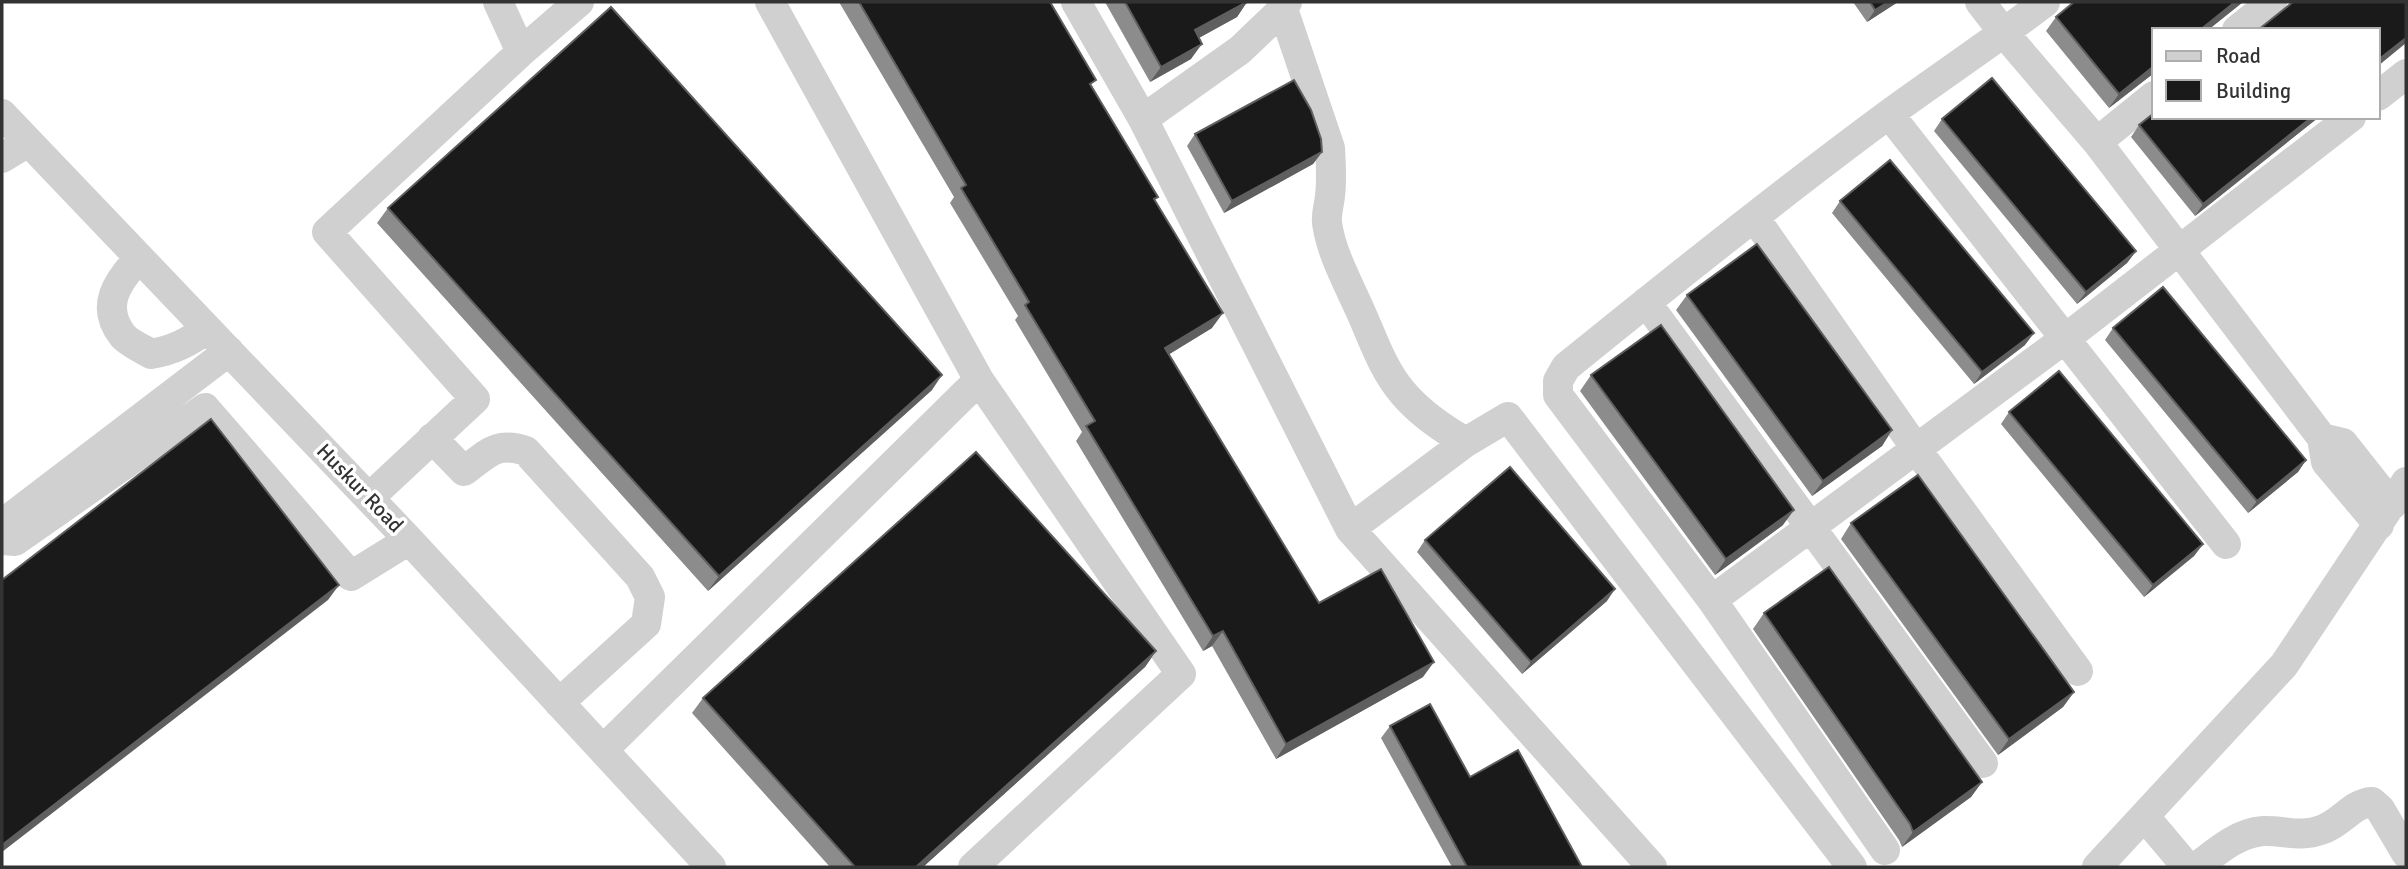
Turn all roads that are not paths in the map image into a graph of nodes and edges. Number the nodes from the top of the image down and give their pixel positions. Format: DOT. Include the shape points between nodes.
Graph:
graph roads {
  1 [pos="498,2"];
  2 [pos="579,2"];
  3 [pos="770,2"];
  4 [pos="1076,2"];
  5 [pos="1980,2"];
  6 [pos="2045,2"];
  7 [pos="2272,2"];
  8 [pos="1285,5"];
  9 [pos="2240,28"];
  10 [pos="2004,33"];
  11 [pos="521,52"];
  12 [pos="2406,74"];
  13 [pos="2380,94"];
  14 [pos="2152,98"];
  15 [pos="2,114"];
  16 [pos="1889,114"];
  17 [pos="1143,119"];
  18 [pos="2348,119"];
  19 [pos="28,142"];
  20 [pos="2097,142"];
  21 [pos="2,158"];
  22 [pos="1754,217"];
  23 [pos="2180,251"];
  24 [pos="139,258"];
  25 [pos="1646,302"];
  26 [pos="207,329"];
  27 [pos="2066,338"];
  28 [pos="229,351"];
  29 [pos="979,380"];
  30 [pos="432,438"];
  31 [pos="1466,442"];
  32 [pos="1917,450"];
  33 [pos="369,498"];
  34 [pos="2392,504"];
  35 [pos="2,524"];
  36 [pos="1811,526"];
  37 [pos="1350,529"];
  38 [pos="2,540"];
  39 [pos="410,540"];
  40 [pos="2226,544"];
  41 [pos="1712,600"];
  42 [pos="2078,671"];
  43 [pos="559,703"];
  44 [pos="603,750"];
  45 [pos="1983,763"];
  46 [pos="2145,817"];
  47 [pos="1885,850"];
  48 [pos="2406,853"];
  49 [pos="711,867"];
  50 [pos="973,867"];
  51 [pos="1653,867"];
  52 [pos="1852,867"];
  53 [pos="2097,867"];
  54 [pos="2187,867"];
  55 [pos="2197,867"];
  1 -- 11 [label="street"];
  2 -- 11 [label="street"];
  3 -- 29 [label="street"];
  4 -- 17 [label="street"];
  5 -- 10 [label="street"];
  6 -- 10 [label="street"];
  7 -- 9 [label="street"];
  8 -- 17 [label="street" via="1240,50"];
  8 -- 31 [label="street" via="1330,148 1332,172 1326,210 1335,253 1394,382 1414,405"];
  10 -- 16 [label="street"];
  10 -- 20 [label="street"];
  11 -- 30 [label="street" via="327,232 475,399"];
  12 -- 13 [label="street"];
  14 -- 20 [label="street"];
  15 -- 19 [label="street, Huskur Road"];
  16 -- 22 [label="street"];
  16 -- 27 [label="street"];
  17 -- 37 [label="street"];
  18 -- 23 [label="street"];
  19 -- 21 [label="street"];
  19 -- 24 [label="street, Huskur Road"];
  20 -- 23 [label="street"];
  22 -- 25 [label="street"];
  22 -- 32 [label="street"];
  23 -- 27 [label="street"];
  23 -- 34 [label="street" via="2322,438 2326,462"];
  24 -- 26 [label="street, Huskur Road"];
  24 -- 26 [label="street" via="113,292 111,312 124,337 151,354 172,350"];
  25 -- 36 [label="street"];
  25 -- 41 [label="street" via="1566,368 1558,381 1558,395"];
  26 -- 28 [label="street, Huskur Road"];
  27 -- 32 [label="street"];
  27 -- 40 [label="street"];
  28 -- 33 [label="street, Huskur Road"];
  28 -- 35 [label="street"];
  29 -- 44 [label="street"];
  29 -- 50 [label="street" via="1181,674"];
  30 -- 33 [label="street"];
  30 -- 43 [label="street" via="464,471 497,447 526,451 640,577 650,597 646,624"];
  31 -- 37 [label="street"];
  31 -- 52 [label="street" via="1508,417"];
  32 -- 36 [label="street"];
  32 -- 42 [label="street"];
  33 -- 39 [label="street, Huskur Road"];
  34 -- 46 [label="street" via="2284,665"];
  36 -- 41 [label="street"];
  36 -- 45 [label="street"];
  37 -- 51 [label="street"];
  38 -- 39 [label="street" via="15,541 205,408 351,576"];
  39 -- 43 [label="street, Huskur Road"];
  41 -- 47 [label="street"];
  43 -- 44 [label="street, Huskur Road"];
  44 -- 49 [label="street, Huskur Road"];
  46 -- 53 [label="street"];
  46 -- 54 [label="street"];
  48 -- 55 [label="street" via="2372,802 2325,830 2295,835 2262,831 2233,840"];
}
